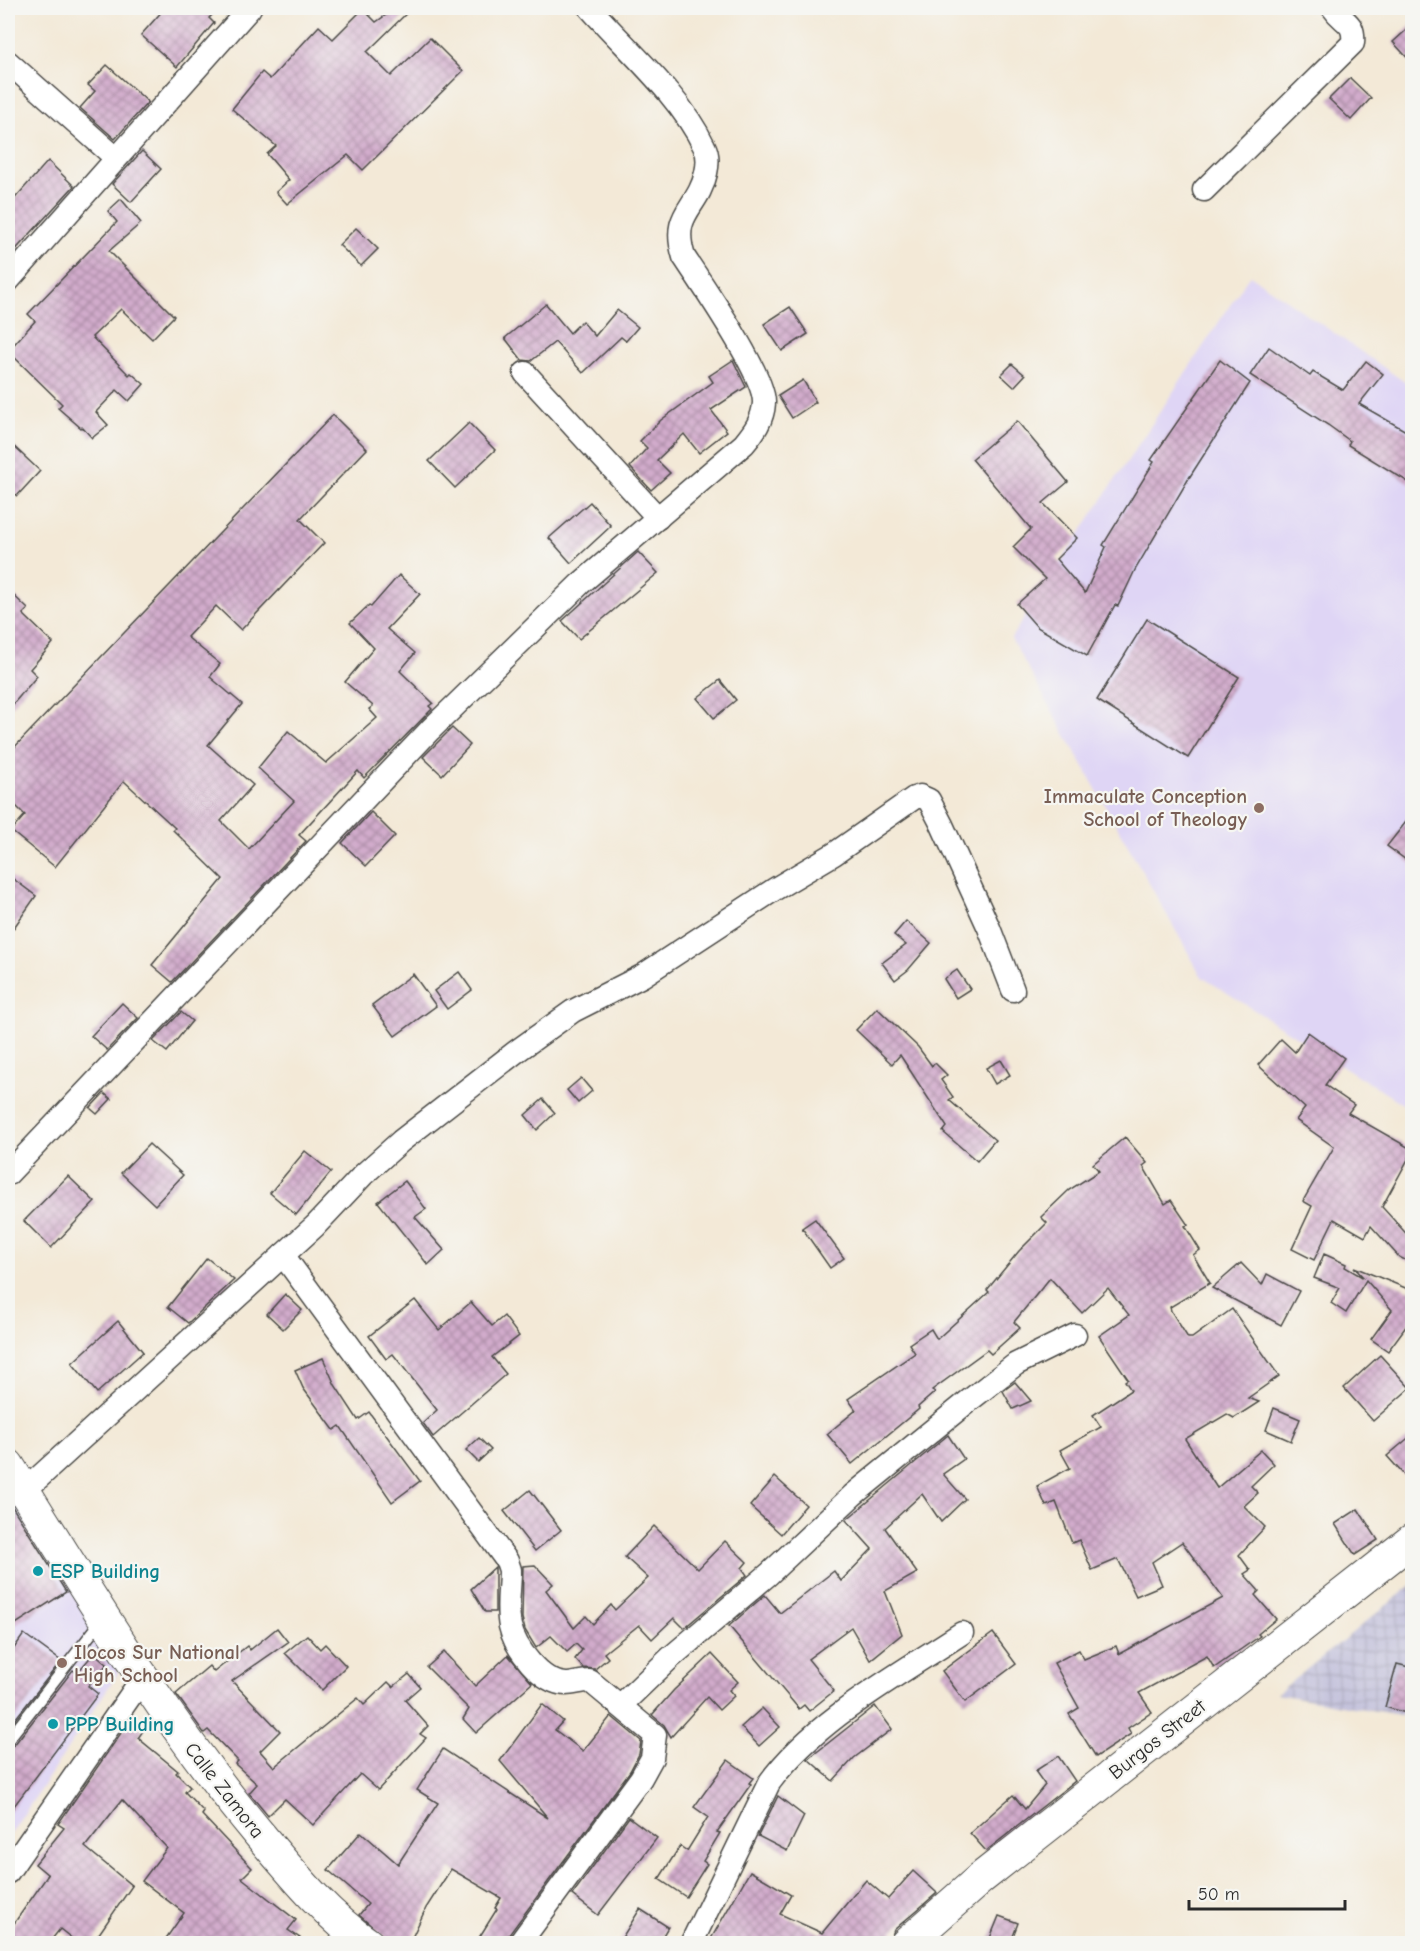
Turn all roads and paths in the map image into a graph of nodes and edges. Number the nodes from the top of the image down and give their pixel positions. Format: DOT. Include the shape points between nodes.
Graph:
graph roads {
  1 [pos="250,8"];
  2 [pos="590,8"];
  3 [pos="1333,8"];
  4 [pos="8,62"];
  5 [pos="116,158"];
  6 [pos="1203,190"];
  7 [pos="8,281"];
  8 [pos="525,373"];
  9 [pos="658,518"];
  10 [pos="1013,990"];
  11 [pos="8,1174"];
  12 [pos="283,1255"];
  13 [pos="1076,1335"];
  14 [pos="16,1478"];
  15 [pos="1413,1540"];
  16 [pos="104,1617"];
  17 [pos="962,1633"];
  18 [pos="142,1679"];
  19 [pos="621,1705"];
  20 [pos="8,1740"];
  21 [pos="8,1872"];
  22 [pos="365,1942"];
  23 [pos="519,1944"];
  24 [pos="691,1944"];
  25 [pos="906,1944"];
  1 -- 5 [label="street"];
  2 -- 9 [label="street" via="672,97 705,147 704,180 680,225 678,238 684,257 757,373 763,393 756,430"];
  3 -- 6 [label="street" via="1354,32 1353,44"];
  4 -- 5 [label="street"];
  5 -- 7 [label="street"];
  8 -- 9 [label="street"];
  9 -- 11 [label="street" via="580,584 430,730"];
  10 -- 12 [label="street" via="942,825 929,800 914,798 834,854 642,976 573,1011 517,1051 401,1141"];
  12 -- 14 [label="street"];
  12 -- 19 [label="street" via="507,1561 510,1627 536,1668 566,1684 590,1681"];
  13 -- 19 [label="street" via="1016,1364 966,1403 854,1495"];
  14 -- 16 [label="main road, Calle Zamora"];
  15 -- 25 [label="main road, Burgos Street" via="981,1878"];
  16 -- 18 [label="main road, Calle Zamora"];
  16 -- 20 [label="lane"];
  17 -- 24 [label="street" via="862,1699 784,1763 769,1783"];
  18 -- 21 [label="street"];
  18 -- 22 [label="main road, Calle Zamora" via="213,1778 303,1886"];
  19 -- 23 [label="street" via="656,1735 652,1758 618,1811"];
}
